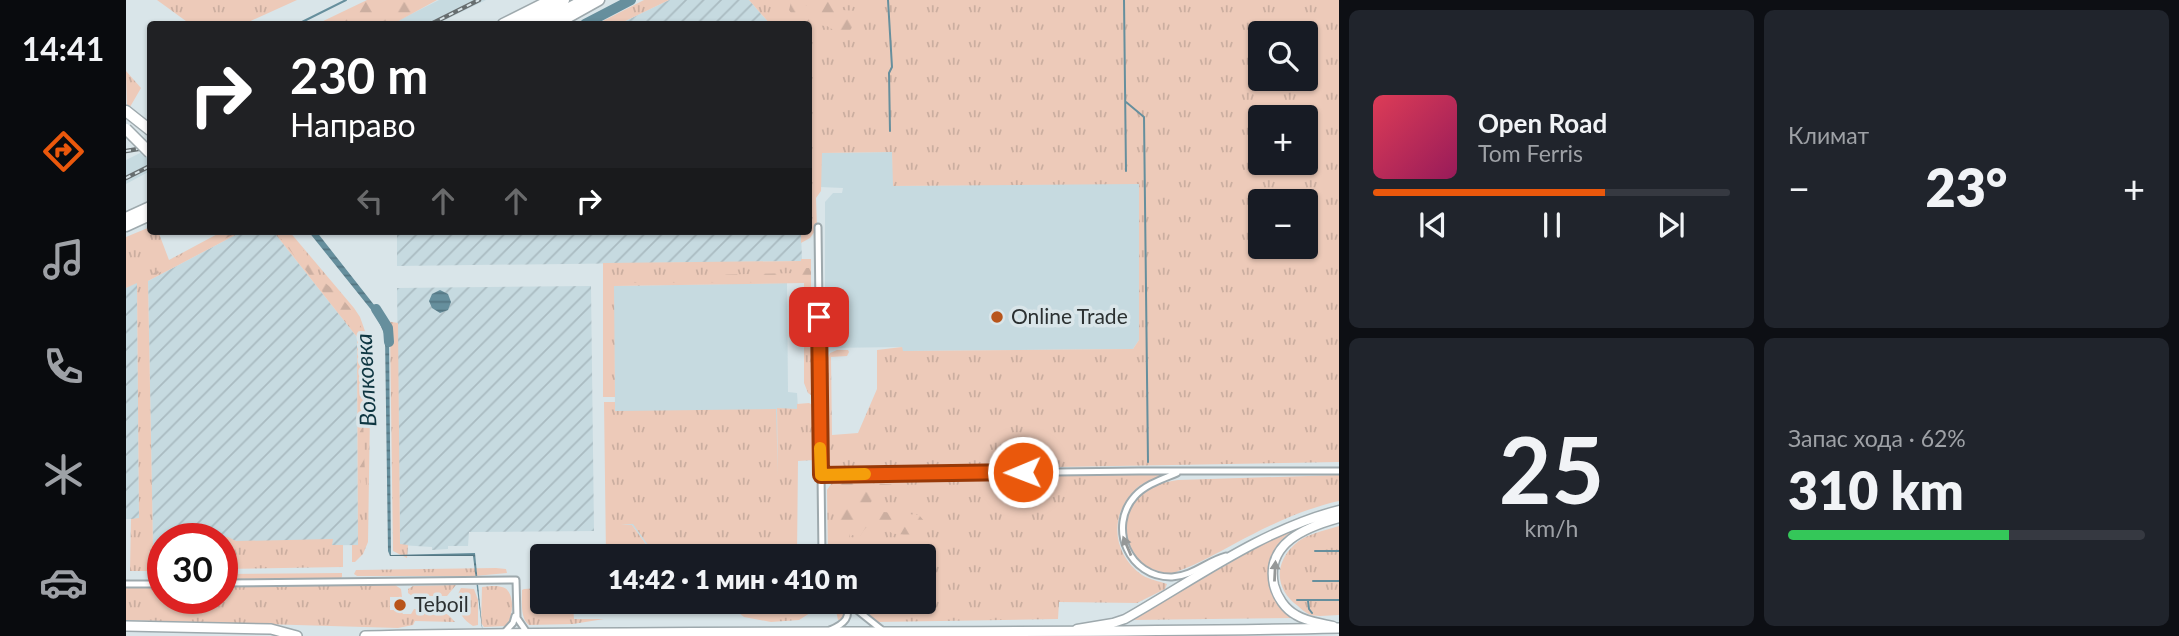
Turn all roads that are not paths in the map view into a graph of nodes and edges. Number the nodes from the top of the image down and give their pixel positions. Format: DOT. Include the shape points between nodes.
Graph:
graph roads {
  1 [pos="551,0"];
  2 [pos="564,0"];
  3 [pos="584,0"];
  4 [pos="599,0"];
  5 [pos="509,21"];
  6 [pos="526,21"];
  7 [pos="546,21"];
  8 [pos="561,21"];
  9 [pos="126,111"];
  10 [pos="147,128"];
  11 [pos="126,129"];
  12 [pos="147,150"];
  13 [pos="147,208"];
  14 [pos="147,216"];
  15 [pos="126,218"];
  16 [pos="126,226"];
  17 [pos="818,227"];
  18 [pos="1339,471"];
  19 [pos="1180,472"];
  20 [pos="821,475"];
  21 [pos="1339,509"];
  22 [pos="1339,518"];
  23 [pos="822,544"];
  24 [pos="1236,554"];
  25 [pos="238,583"];
  26 [pos="126,584"];
  27 [pos="147,584"];
  28 [pos="516,613"];
  29 [pos="849,614"];
  30 [pos="861,614"];
  31 [pos="126,626"];
  32 [pos="1339,628"];
  33 [pos="1241,630"];
  34 [pos="829,631"];
  35 [pos="1072,631"];
  36 [pos="885,632"];
  37 [pos="528,634"];
  38 [pos="503,635"];
  39 [pos="298,636"];
  40 [pos="365,636"];
  41 [pos="1264,636"];
  1 -- 5 [label="highway"];
  2 -- 6 [label="highway"];
  3 -- 7 [label="highway"];
  4 -- 8 [label="highway"];
  9 -- 10 [label="highway"];
  11 -- 12 [label="highway, bridge"];
  13 -- 15 [label="highway"];
  14 -- 16 [label="highway"];
  17 -- 20 [label="street"];
  18 -- 19 [label="street"];
  19 -- 20 [label="street"];
  24 -- 19 [label="street, one-way" via="1174,577 1146,571 1127,551 1122,525 1130,502 1145,487"];
  20 -- 23 [label="street"];
  21 -- 24 [label="main road" via="1305,520"];
  32 -- 22 [label="main road, one-way" via="1305,620 1290,611 1278,595 1273,575 1276,558 1288,540"];
  24 -- 35 [label="main road" via="1125,619"];
  25 -- 28 [label="street" via="516,580"];
  26 -- 27 [label="street"];
  28 -- 37 [label="street"];
  28 -- 38 [label="street"];
  29 -- 34 [label="street" via="846,621"];
  30 -- 36 [label="street"];
  31 -- 39 [label="highway" via="271,629"];
  32 -- 33 [label="highway"];
  33 -- 35 [label="highway"];
  33 -- 41 [label="highway"];
  34 -- 36 [label="highway"];
  34 -- 37 [label="highway"];
  35 -- 36 [label="highway"];
  37 -- 38 [label="highway"];
  38 -- 40 [label="highway"];
}
